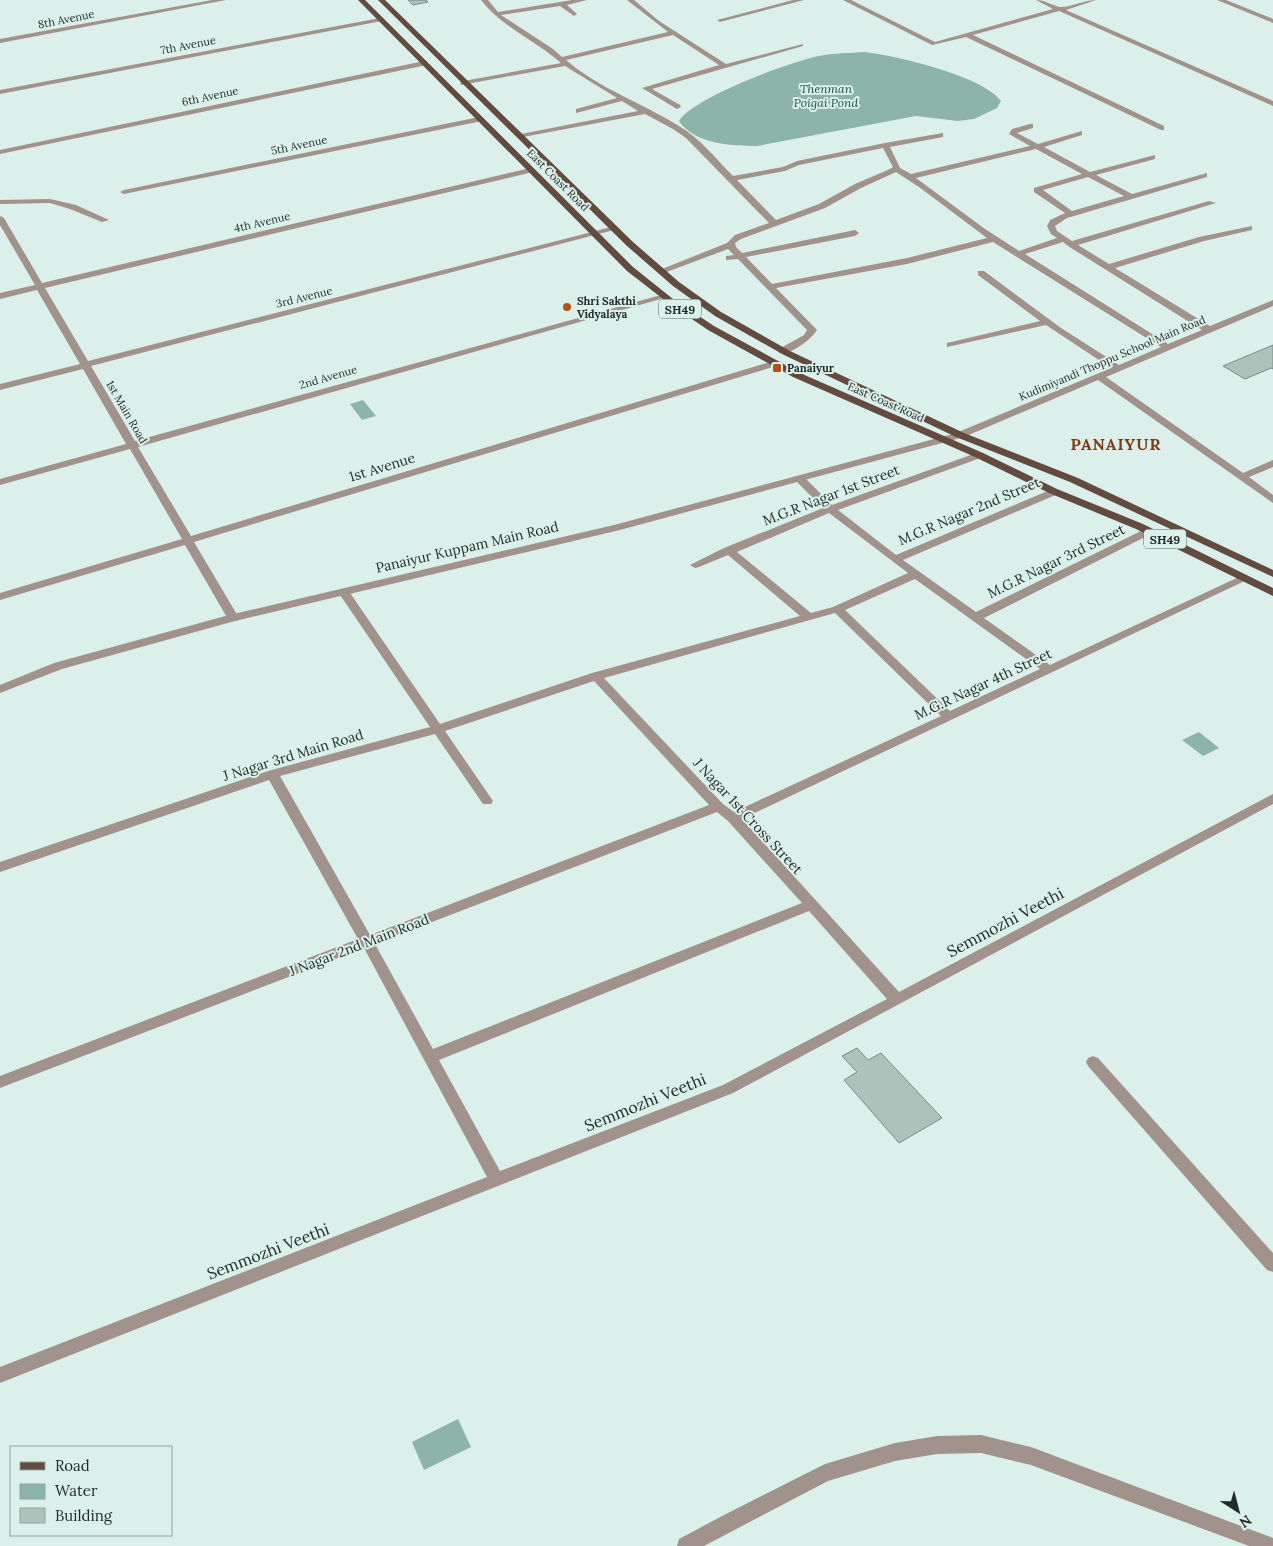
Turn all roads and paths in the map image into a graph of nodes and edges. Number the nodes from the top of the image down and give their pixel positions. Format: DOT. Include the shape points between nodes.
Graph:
graph roads {
  1 [pos="223,0"];
  2 [pos="361,0"];
  3 [pos="381,0"];
  4 [pos="484,0"];
  5 [pos="584,0"];
  6 [pos="630,0"];
  7 [pos="801,0"];
  8 [pos="846,0"];
  9 [pos="1039,0"];
  10 [pos="1093,0"];
  11 [pos="1220,0"];
  12 [pos="562,4"];
  13 [pos="1060,9"];
  14 [pos="496,14"];
  15 [pos="574,14"];
  16 [pos="380,20"];
  17 [pos="720,20"];
  18 [pos="1273,21"];
  19 [pos="675,33"];
  20 [pos="967,35"];
  21 [pos="0,41"];
  22 [pos="801,45"];
  23 [pos="563,61"];
  24 [pos="424,63"];
  25 [pos="725,66"];
  26 [pos="453,72"];
  27 [pos="436,75"];
  28 [pos="464,83"];
  29 [pos="0,92"];
  30 [pos="622,99"];
  31 [pos="1273,104"];
  32 [pos="668,109"];
  33 [pos="579,111"];
  34 [pos="658,112"];
  35 [pos="647,113"];
  36 [pos="479,119"];
  37 [pos="1030,126"];
  38 [pos="1161,128"];
  39 [pos="1079,133"];
  40 [pos="940,135"];
  41 [pos="521,136"];
  42 [pos="884,145"];
  43 [pos="1036,147"];
  44 [pos="0,152"];
  45 [pos="1152,157"];
  46 [pos="896,169"];
  47 [pos="530,170"];
  48 [pos="1091,175"];
  49 [pos="1204,175"];
  50 [pos="910,177"];
  51 [pos="730,179"];
  52 [pos="124,192"];
  53 [pos="1130,196"];
  54 [pos="0,202"];
  55 [pos="1212,203"];
  56 [pos="1071,214"];
  57 [pos="105,220"];
  58 [pos="1,221"];
  59 [pos="774,223"];
  60 [pos="1249,228"];
  61 [pos="614,229"];
  62 [pos="855,233"];
  63 [pos="594,234"];
  64 [pos="994,239"];
  65 [pos="1067,242"];
  66 [pos="730,245"];
  67 [pos="1017,254"];
  68 [pos="740,256"];
  69 [pos="729,258"];
  70 [pos="1109,266"];
  71 [pos="661,272"];
  72 [pos="981,272"];
  73 [pos="40,287"];
  74 [pos="770,287"];
  75 [pos="0,296"];
  76 [pos="664,297"];
  77 [pos="1273,304"];
  78 [pos="1047,322"];
  79 [pos="1209,330"];
  80 [pos="950,345"];
  81 [pos="1167,347"];
  82 [pos="782,351"];
  83 [pos="773,364"];
  84 [pos="85,365"];
  85 [pos="1118,368"];
  86 [pos="1098,376"];
  87 [pos="0,386"];
  88 [pos="960,435"];
  89 [pos="943,441"];
  90 [pos="132,445"];
  91 [pos="979,455"];
  92 [pos="1273,463"];
  93 [pos="1242,477"];
  94 [pos="800,479"];
  95 [pos="0,482"];
  96 [pos="1054,492"];
  97 [pos="1273,500"];
  98 [pos="830,509"];
  99 [pos="1149,531"];
  100 [pos="188,541"];
  101 [pos="728,550"];
  102 [pos="894,559"];
  103 [pos="694,565"];
  104 [pos="916,574"];
  105 [pos="1273,574"];
  106 [pos="1245,578"];
  107 [pos="344,592"];
  108 [pos="1273,594"];
  109 [pos="0,597"];
  110 [pos="836,609"];
  111 [pos="809,617"];
  112 [pos="976,617"];
  113 [pos="233,618"];
  114 [pos="1048,670"];
  115 [pos="596,676"];
  116 [pos="0,689"];
  117 [pos="949,717"];
  118 [pos="438,729"];
  119 [pos="272,774"];
  120 [pos="1273,798"];
  121 [pos="486,801"];
  122 [pos="718,807"];
  123 [pos="733,818"];
  124 [pos="0,867"];
  125 [pos="810,905"];
  126 [pos="367,942"];
  127 [pos="897,1000"];
  128 [pos="430,1057"];
  129 [pos="1092,1062"];
  130 [pos="0,1082"];
  131 [pos="497,1180"];
  132 [pos="1273,1265"];
  133 [pos="0,1375"];
  134 [pos="686,1546"];
  135 [pos="1271,1546"];
  1 -- 21 [label="street, 8th Avenue"];
  2 -- 16 [label="main road, East Coast Road / SH49"];
  3 -- 26 [label="main road, East Coast Road / SH49"];
  4 -- 14 [label="street"];
  5 -- 12 [label="street"];
  6 -- 19 [label="street"];
  7 -- 17 [label="street"];
  8 -- 20 [label="street" via="934,44"];
  9 -- 13 [label="street"];
  10 -- 13 [label="street"];
  11 -- 18 [label="street"];
  12 -- 14 [label="street"];
  12 -- 15 [label="street"];
  13 -- 20 [label="street"];
  13 -- 31 [label="street"];
  14 -- 23 [label="street"];
  16 -- 24 [label="main road, East Coast Road / SH49"];
  16 -- 29 [label="street, 7th Avenue"];
  19 -- 23 [label="street"];
  19 -- 25 [label="street"];
  20 -- 38 [label="street"];
  22 -- 25 [label="street"];
  23 -- 28 [label="street"];
  23 -- 30 [label="street"];
  24 -- 27 [label="main road, East Coast Road / SH49"];
  24 -- 44 [label="street, 6th Avenue"];
  25 -- 32 [label="street" via="646,88 677,107"];
  26 -- 27 [label="main road"];
  26 -- 28 [label="main road, East Coast Road / SH49"];
  27 -- 36 [label="main road, East Coast Road / SH49"];
  28 -- 41 [label="main road, East Coast Road / SH49"];
  30 -- 33 [label="street"];
  30 -- 35 [label="street"];
  34 -- 35 [label="street"];
  35 -- 41 [label="street"];
  35 -- 51 [label="street" via="688,136"];
  36 -- 47 [label="main road, East Coast Road / SH49"];
  36 -- 52 [label="street, 5th Avenue"];
  37 -- 43 [label="street" via="1013,134"];
  39 -- 43 [label="street"];
  40 -- 42 [label="street"];
  41 -- 61 [label="main road, East Coast Road / SH49"];
  42 -- 46 [label="street"];
  42 -- 51 [label="street"];
  43 -- 48 [label="street"];
  43 -- 50 [label="street"];
  45 -- 48 [label="street"];
  46 -- 50 [label="street"];
  46 -- 59 [label="street" via="822,206"];
  47 -- 63 [label="main road, East Coast Road / SH49"];
  47 -- 73 [label="street, 4th Avenue"];
  48 -- 53 [label="street"];
  48 -- 56 [label="street" via="1038,190"];
  49 -- 53 [label="street"];
  50 -- 64 [label="street"];
  51 -- 59 [label="street"];
  53 -- 56 [label="street"];
  54 -- 57 [label="lane" via="50,201"];
  55 -- 65 [label="street"];
  56 -- 65 [label="street" via="1051,226"];
  58 -- 73 [label="street, 1st Main Road"];
  59 -- 66 [label="street" via="738,237"];
  60 -- 70 [label="street"];
  61 -- 63 [label="street, 3rd Avenue"];
  61 -- 71 [label="main road, East Coast Road / SH49"];
  62 -- 68 [label="street"];
  63 -- 76 [label="main road, East Coast Road / SH49"];
  63 -- 84 [label="street, 3rd Avenue"];
  64 -- 67 [label="street"];
  64 -- 74 [label="street" via="907,261"];
  65 -- 67 [label="street"];
  65 -- 70 [label="street"];
  66 -- 68 [label="street"];
  66 -- 71 [label="street"];
  67 -- 81 [label="street"];
  68 -- 69 [label="street"];
  68 -- 74 [label="street"];
  70 -- 79 [label="street"];
  71 -- 82 [label="main road, East Coast Road / SH49" via="718,314"];
  72 -- 78 [label="street"];
  73 -- 75 [label="street, 4th Avenue"];
  73 -- 84 [label="street, 1st Main Road"];
  74 -- 82 [label="street" via="812,330 808,337"];
  76 -- 83 [label="main road, East Coast Road / SH49" via="716,333"];
  76 -- 90 [label="street, 2nd Avenue"];
  77 -- 79 [label="street, Kudimiyandi Thoppu School Main Road"];
  78 -- 80 [label="street"];
  78 -- 85 [label="street"];
  79 -- 81 [label="street, Kudimiyandi Thoppu School Main Road"];
  81 -- 85 [label="street, Kudimiyandi Thoppu School Main Road"];
  82 -- 88 [label="main road, East Coast Road / SH49"];
  83 -- 89 [label="main road, East Coast Road / SH49"];
  83 -- 100 [label="street, 1st Avenue"];
  84 -- 87 [label="street, 3rd Avenue"];
  84 -- 90 [label="street, 1st Main Road"];
  85 -- 86 [label="street, Kudimiyandi Thoppu School Main Road"];
  86 -- 88 [label="street, Kudimiyandi Thoppu School Main Road"];
  86 -- 93 [label="street"];
  88 -- 89 [label="street, Kudimiyandi Thoppu School Main Road"];
  88 -- 105 [label="main road, East Coast Road / SH49" via="1074,480"];
  89 -- 91 [label="main road, East Coast Road / SH49"];
  89 -- 94 [label="street, Panaiyur Kuppam Main Road"];
  90 -- 95 [label="street, 2nd Avenue"];
  90 -- 100 [label="street, 1st Main Road"];
  91 -- 96 [label="main road, East Coast Road / SH49"];
  91 -- 98 [label="street, M.G.R Nagar 1st Street"];
  92 -- 93 [label="street"];
  93 -- 97 [label="street"];
  94 -- 98 [label="street"];
  94 -- 107 [label="street, Panaiyur Kuppam Main Road" via="616,528"];
  96 -- 99 [label="main road, East Coast Road / SH49"];
  96 -- 102 [label="street, M.G.R Nagar 2nd Street"];
  98 -- 101 [label="street, M.G.R Nagar 1st Street"];
  98 -- 102 [label="street"];
  99 -- 106 [label="main road, East Coast Road / SH49"];
  99 -- 112 [label="street, M.G.R Nagar 3rd Street"];
  100 -- 109 [label="street, 1st Avenue"];
  100 -- 113 [label="street, 1st Main Road"];
  101 -- 103 [label="street, M.G.R Nagar 1st Street"];
  101 -- 111 [label="street"];
  102 -- 104 [label="street"];
  104 -- 110 [label="street, J Nagar 3rd Main Road"];
  104 -- 112 [label="street"];
  106 -- 108 [label="main road, East Coast Road / SH49"];
  106 -- 114 [label="street, M.G.R Nagar 4th Street"];
  107 -- 113 [label="street, Panaiyur Kuppam Main Road"];
  107 -- 118 [label="street"];
  110 -- 111 [label="street, J Nagar 3rd Main Road"];
  110 -- 117 [label="street"];
  111 -- 115 [label="street, J Nagar 3rd Main Road"];
  112 -- 114 [label="street"];
  113 -- 116 [label="street, Panaiyur Kuppam Main Road" via="58,666"];
  114 -- 117 [label="street, M.G.R Nagar 4th Street"];
  115 -- 118 [label="street, J Nagar 3rd Main Road"];
  115 -- 122 [label="street, J Nagar 1st Cross Street"];
  117 -- 123 [label="street, M.G.R Nagar 4th Street"];
  118 -- 119 [label="street, J Nagar 3rd Main Road"];
  118 -- 121 [label="street"];
  119 -- 124 [label="street, J Nagar 3rd Main Road"];
  119 -- 126 [label="street"];
  120 -- 127 [label="street, Semmozhi Veethi"];
  122 -- 123 [label="street, J Nagar 1st Cross Street"];
  122 -- 126 [label="street, J Nagar 2nd Main Road"];
  123 -- 125 [label="street, J Nagar 1st Cross Street"];
  125 -- 127 [label="street, J Nagar 1st Cross Street"];
  125 -- 128 [label="street"];
  126 -- 128 [label="street"];
  126 -- 130 [label="street, J Nagar 2nd Main Road"];
  127 -- 131 [label="street, Semmozhi Veethi" via="728,1088"];
  128 -- 131 [label="street"];
  129 -- 132 [label="street"];
  131 -- 133 [label="street, Semmozhi Veethi"];
  134 -- 135 [label="street" via="825,1473 895,1452 937,1445 981,1444 1031,1456"];
}
